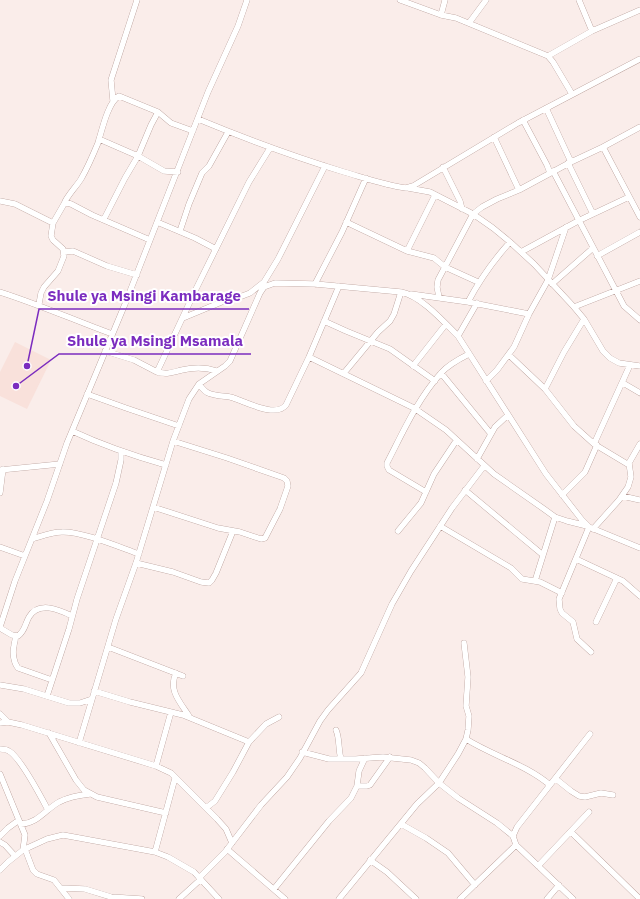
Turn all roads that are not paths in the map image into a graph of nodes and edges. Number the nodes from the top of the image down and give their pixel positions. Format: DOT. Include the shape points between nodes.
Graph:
graph roads {
  1 [pos="137,0"];
  2 [pos="247,0"];
  3 [pos="400,0"];
  4 [pos="445,0"];
  5 [pos="579,0"];
  6 [pos="482,1"];
  7 [pos="640,10"];
  8 [pos="441,15"];
  9 [pos="469,23"];
  10 [pos="592,31"];
  11 [pos="548,56"];
  12 [pos="640,59"];
  13 [pos="111,90"];
  14 [pos="572,94"];
  15 [pos="119,96"];
  16 [pos="113,101"];
  17 [pos="546,108"];
  18 [pos="158,112"];
  19 [pos="198,120"];
  20 [pos="523,120"];
  21 [pos="640,127"];
  22 [pos="193,131"];
  23 [pos="228,132"];
  24 [pos="494,137"];
  25 [pos="99,139"];
  26 [pos="270,148"];
  27 [pos="603,148"];
  28 [pos="138,156"];
  29 [pos="570,163"];
  30 [pos="325,166"];
  31 [pos="443,167"];
  32 [pos="178,172"];
  33 [pos="551,172"];
  34 [pos="366,178"];
  35 [pos="406,188"];
  36 [pos="519,190"];
  37 [pos="435,195"];
  38 [pos="629,197"];
  39 [pos="1,203"];
  40 [pos="64,204"];
  41 [pos="462,209"];
  42 [pos="473,214"];
  43 [pos="593,214"];
  44 [pos="640,216"];
  45 [pos="104,219"];
  46 [pos="578,221"];
  47 [pos="157,222"];
  48 [pos="346,222"];
  49 [pos="54,223"];
  50 [pos="566,227"];
  51 [pos="180,231"];
  52 [pos="640,232"];
  53 [pos="150,240"];
  54 [pos="510,242"];
  55 [pos="593,248"];
  56 [pos="216,249"];
  57 [pos="407,251"];
  58 [pos="64,252"];
  59 [pos="521,252"];
  60 [pos="598,256"];
  61 [pos="445,267"];
  62 [pos="137,274"];
  63 [pos="640,281"];
  64 [pos="478,282"];
  65 [pos="550,282"];
  66 [pos="315,284"];
  67 [pos="339,286"];
  68 [pos="615,290"];
  69 [pos="0,292"];
  70 [pos="401,292"];
  71 [pos="408,293"];
  72 [pos="439,297"];
  73 [pos="468,302"];
  74 [pos="477,303"];
  75 [pos="39,304"];
  76 [pos="574,307"];
  77 [pos="529,314"];
  78 [pos="183,318"];
  79 [pos="584,319"];
  80 [pos="640,320"];
  81 [pos="324,321"];
  82 [pos="446,324"];
  83 [pos="112,334"];
  84 [pos="458,336"];
  85 [pos="370,341"];
  86 [pos="105,351"];
  87 [pos="469,354"];
  88 [pos="509,355"];
  89 [pos="309,357"];
  90 [pos="630,365"];
  91 [pos="413,366"];
  92 [pos="640,366"];
  93 [pos="217,371"];
  94 [pos="157,372"];
  95 [pos="344,373"];
  96 [pos="440,373"];
  97 [pos="435,381"];
  98 [pos="486,381"];
  99 [pos="623,383"];
  100 [pos="199,384"];
  101 [pos="545,389"];
  102 [pos="640,393"];
  103 [pos="87,394"];
  104 [pos="414,408"];
  105 [pos="508,415"];
  106 [pos="179,426"];
  107 [pos="72,431"];
  108 [pos="491,434"];
  109 [pos="456,440"];
  110 [pos="173,441"];
  111 [pos="596,444"];
  112 [pos="640,444"];
  113 [pos="121,452"];
  114 [pos="476,459"];
  115 [pos="60,464"];
  116 [pos="629,465"];
  117 [pos="166,466"];
  118 [pos="484,466"];
  119 [pos="1,470"];
  120 [pos="465,490"];
  121 [pos="426,492"];
  122 [pos="0,493"];
  123 [pos="562,495"];
  124 [pos="622,496"];
  125 [pos="640,500"];
  126 [pos="153,507"];
  127 [pos="555,517"];
  128 [pos="440,526"];
  129 [pos="590,527"];
  130 [pos="233,531"];
  131 [pos="398,531"];
  132 [pos="32,539"];
  133 [pos="97,540"];
  134 [pos="0,547"];
  135 [pos="640,548"];
  136 [pos="139,554"];
  137 [pos="543,555"];
  138 [pos="25,556"];
  139 [pos="576,559"];
  140 [pos="136,563"];
  141 [pos="616,578"];
  142 [pos="534,581"];
  143 [pos="562,593"];
  144 [pos="640,596"];
  145 [pos="72,616"];
  146 [pos="596,622"];
  147 [pos="0,627"];
  148 [pos="15,636"];
  149 [pos="464,644"];
  150 [pos="108,647"];
  151 [pos="591,652"];
  152 [pos="176,673"];
  153 [pos="183,676"];
  154 [pos="52,680"];
  155 [pos="0,685"];
  156 [pos="94,691"];
  157 [pos="47,696"];
  158 [pos="92,699"];
  159 [pos="171,712"];
  160 [pos="0,714"];
  161 [pos="189,717"];
  162 [pos="279,717"];
  163 [pos="8,722"];
  164 [pos="0,723"];
  165 [pos="336,730"];
  166 [pos="49,733"];
  167 [pos="590,734"];
  168 [pos="466,739"];
  169 [pos="249,742"];
  170 [pos="79,743"];
  171 [pos="0,749"];
  172 [pos="302,752"];
  173 [pos="390,757"];
  174 [pos="365,758"];
  175 [pos="341,759"];
  176 [pos="156,766"];
  177 [pos="0,774"];
  178 [pos="175,778"];
  179 [pos="556,779"];
  180 [pos="440,783"];
  181 [pos="550,785"];
  182 [pos="356,786"];
  183 [pos="90,794"];
  184 [pos="613,795"];
  185 [pos="206,808"];
  186 [pos="48,810"];
  187 [pos="590,812"];
  188 [pos="166,813"];
  189 [pos="20,822"];
  190 [pos="401,824"];
  191 [pos="571,832"];
  192 [pos="0,836"];
  193 [pos="513,836"];
  194 [pos="0,842"];
  195 [pos="232,843"];
  196 [pos="516,845"];
  197 [pos="24,849"];
  198 [pos="227,849"];
  199 [pos="154,852"];
  200 [pos="15,856"];
  201 [pos="370,860"];
  202 [pos="538,866"];
  203 [pos="0,870"];
  204 [pos="200,879"];
  205 [pos="475,885"];
  206 [pos="559,885"];
  207 [pos="61,888"];
  208 [pos="274,889"];
  209 [pos="118,898"];
  210 [pos="69,899"];
  211 [pos="142,899"];
  212 [pos="179,899"];
  213 [pos="219,899"];
  214 [pos="285,899"];
  215 [pos="339,899"];
  216 [pos="416,899"];
  217 [pos="460,899"];
  218 [pos="548,899"];
  219 [pos="573,899"];
  220 [pos="640,899"];
  1 -- 13 [label="street" via="111,80"];
  2 -- 19 [label="street"];
  3 -- 8 [label="street"];
  4 -- 8 [label="street"];
  5 -- 10 [label="street"];
  6 -- 9 [label="street"];
  7 -- 10 [label="street"];
  8 -- 9 [label="street"];
  9 -- 11 [label="street"];
  10 -- 11 [label="street"];
  11 -- 14 [label="street"];
  12 -- 14 [label="street"];
  13 -- 15 [label="street"];
  13 -- 16 [label="street"];
  14 -- 17 [label="street"];
  15 -- 16 [label="street"];
  15 -- 18 [label="street"];
  16 -- 25 [label="street"];
  17 -- 20 [label="street"];
  17 -- 29 [label="street"];
  18 -- 22 [label="street" via="165,120"];
  18 -- 28 [label="street"];
  19 -- 22 [label="street"];
  19 -- 23 [label="street"];
  20 -- 24 [label="street"];
  20 -- 33 [label="street"];
  21 -- 27 [label="street"];
  22 -- 32 [label="street"];
  23 -- 26 [label="street"];
  23 -- 51 [label="street" via="209,166 202,173"];
  24 -- 31 [label="street"];
  24 -- 36 [label="street"];
  25 -- 28 [label="street"];
  25 -- 40 [label="street" via="81,179"];
  26 -- 30 [label="street"];
  26 -- 56 [label="street" via="249,182"];
  27 -- 29 [label="street"];
  27 -- 38 [label="street"];
  28 -- 32 [label="street" via="164,171"];
  28 -- 45 [label="street"];
  29 -- 33 [label="street"];
  29 -- 43 [label="street"];
  30 -- 34 [label="street"];
  30 -- 78 [label="street" via="264,282 250,293"];
  31 -- 35 [label="street"];
  31 -- 41 [label="street"];
  32 -- 47 [label="street"];
  33 -- 36 [label="street"];
  33 -- 46 [label="street"];
  34 -- 35 [label="street"];
  34 -- 48 [label="street"];
  35 -- 37 [label="street" via="420,189"];
  36 -- 42 [label="street"];
  37 -- 41 [label="street"];
  37 -- 57 [label="street"];
  38 -- 43 [label="street"];
  38 -- 44 [label="street"];
  39 -- 49 [label="street" via="15,204"];
  40 -- 45 [label="street" via="71,204"];
  40 -- 49 [label="street"];
  41 -- 42 [label="street"];
  42 -- 54 [label="street"];
  42 -- 61 [label="street"];
  43 -- 46 [label="street"];
  45 -- 53 [label="street"];
  46 -- 50 [label="street"];
  46 -- 55 [label="street"];
  47 -- 51 [label="street"];
  47 -- 53 [label="street"];
  48 -- 57 [label="street"];
  48 -- 66 [label="street"];
  49 -- 58 [label="street" via="51,236"];
  50 -- 59 [label="street"];
  50 -- 65 [label="street"];
  51 -- 56 [label="street"];
  52 -- 60 [label="street"];
  53 -- 62 [label="street"];
  54 -- 59 [label="street"];
  54 -- 64 [label="street"];
  55 -- 60 [label="street"];
  55 -- 65 [label="street"];
  56 -- 78 [label="street"];
  57 -- 61 [label="street" via="434,258"];
  58 -- 62 [label="street" via="73,252 107,266"];
  58 -- 75 [label="street" via="58,271 41,293"];
  59 -- 65 [label="street"];
  60 -- 68 [label="street"];
  61 -- 64 [label="street"];
  61 -- 72 [label="street" via="438,283"];
  62 -- 83 [label="street"];
  63 -- 68 [label="street"];
  64 -- 73 [label="street"];
  65 -- 76 [label="street"];
  65 -- 77 [label="street"];
  66 -- 67 [label="street"];
  66 -- 93 [label="street" via="275,283 264,287 230,361"];
  67 -- 70 [label="street"];
  67 -- 81 [label="street"];
  68 -- 76 [label="street"];
  68 -- 80 [label="street" via="624,306"];
  69 -- 75 [label="street"];
  70 -- 71 [label="street"];
  70 -- 85 [label="street" via="390,321"];
  71 -- 72 [label="street"];
  71 -- 82 [label="street"];
  72 -- 73 [label="street"];
  73 -- 74 [label="street"];
  74 -- 77 [label="street"];
  74 -- 84 [label="street"];
  75 -- 83 [label="street"];
  76 -- 79 [label="street"];
  77 -- 88 [label="street"];
  78 -- 94 [label="street"];
  79 -- 90 [label="street" via="610,358"];
  79 -- 101 [label="street"];
  81 -- 85 [label="street"];
  81 -- 89 [label="street"];
  82 -- 84 [label="street"];
  82 -- 91 [label="street"];
  83 -- 86 [label="street"];
  84 -- 87 [label="street"];
  85 -- 91 [label="street" via="390,349"];
  85 -- 95 [label="street"];
  86 -- 94 [label="street" via="134,360"];
  86 -- 103 [label="street"];
  87 -- 96 [label="street"];
  87 -- 98 [label="street"];
  88 -- 98 [label="street"];
  88 -- 101 [label="street"];
  89 -- 95 [label="street"];
  89 -- 100 [label="street" via="286,404 274,411 230,397 211,394"];
  90 -- 92 [label="street"];
  90 -- 99 [label="street"];
  91 -- 97 [label="street"];
  93 -- 94 [label="street" via="203,368 184,369 166,374"];
  93 -- 100 [label="street"];
  95 -- 104 [label="street"];
  96 -- 97 [label="street"];
  96 -- 108 [label="street"];
  97 -- 104 [label="street"];
  98 -- 105 [label="street"];
  99 -- 102 [label="street"];
  99 -- 111 [label="street"];
  100 -- 106 [label="street" via="189,399"];
  101 -- 111 [label="street" via="574,426"];
  103 -- 106 [label="street"];
  103 -- 107 [label="street"];
  104 -- 109 [label="street"];
  104 -- 121 [label="street" via="387,466 389,470"];
  105 -- 108 [label="street"];
  105 -- 123 [label="street"];
  106 -- 110 [label="street"];
  107 -- 113 [label="street"];
  107 -- 115 [label="street"];
  108 -- 114 [label="street"];
  109 -- 114 [label="street"];
  109 -- 121 [label="street" via="434,474"];
  110 -- 117 [label="street"];
  110 -- 130 [label="street" via="287,481 284,497 265,538 258,539"];
  111 -- 116 [label="street"];
  111 -- 123 [label="street" via="585,472"];
  112 -- 116 [label="street"];
  113 -- 117 [label="street"];
  113 -- 133 [label="street" via="116,483"];
  114 -- 118 [label="street"];
  115 -- 119 [label="street"];
  115 -- 132 [label="street"];
  116 -- 124 [label="street" via="630,480"];
  117 -- 126 [label="street"];
  118 -- 120 [label="street"];
  118 -- 127 [label="street"];
  119 -- 122 [label="street"];
  120 -- 128 [label="street"];
  120 -- 137 [label="street"];
  121 -- 131 [label="street" via="421,503"];
  123 -- 129 [label="street"];
  124 -- 125 [label="street"];
  124 -- 129 [label="street"];
  126 -- 130 [label="street"];
  126 -- 136 [label="street"];
  127 -- 129 [label="street"];
  127 -- 137 [label="street"];
  128 -- 142 [label="street" via="511,568 522,579"];
  128 -- 172 [label="street" via="392,604 361,673 328,710"];
  129 -- 135 [label="street"];
  129 -- 139 [label="street"];
  130 -- 140 [label="street" via="216,573 209,583"];
  132 -- 133 [label="street" via="68,532"];
  132 -- 138 [label="street"];
  133 -- 136 [label="street"];
  133 -- 145 [label="street"];
  134 -- 138 [label="street"];
  136 -- 140 [label="street"];
  137 -- 142 [label="street"];
  138 -- 147 [label="street" via="14,581"];
  139 -- 141 [label="street"];
  139 -- 143 [label="street"];
  140 -- 150 [label="street"];
  141 -- 144 [label="street"];
  141 -- 146 [label="street"];
  142 -- 143 [label="street"];
  143 -- 151 [label="street" via="559,599 562,614 573,622 577,639"];
  145 -- 148 [label="street" via="63,611 36,608 22,632"];
  145 -- 154 [label="street"];
  147 -- 148 [label="street"];
  148 -- 154 [label="street" via="14,661 18,668"];
  149 -- 168 [label="street" via="468,677 466,706 469,716"];
  150 -- 152 [label="street"];
  150 -- 156 [label="street"];
  152 -- 153 [label="street"];
  152 -- 161 [label="street" via="172,680 173,689"];
  154 -- 157 [label="street"];
  155 -- 157 [label="street"];
  156 -- 158 [label="street"];
  156 -- 159 [label="street"];
  157 -- 158 [label="street" via="75,703"];
  158 -- 170 [label="street"];
  159 -- 161 [label="street"];
  159 -- 176 [label="street"];
  160 -- 163 [label="street"];
  161 -- 169 [label="street"];
  162 -- 169 [label="street" via="266,724"];
  163 -- 164 [label="street"];
  163 -- 166 [label="street"];
  165 -- 175 [label="street"];
  166 -- 170 [label="street"];
  166 -- 183 [label="street" via="76,780"];
  167 -- 179 [label="street"];
  168 -- 180 [label="street"];
  168 -- 181 [label="street" via="526,768"];
  169 -- 185 [label="street" via="215,801"];
  170 -- 176 [label="street"];
  171 -- 186 [label="street" via="9,750 14,755"];
  172 -- 175 [label="street" via="329,759"];
  172 -- 195 [label="street" via="294,768"];
  173 -- 174 [label="street"];
  173 -- 180 [label="street" via="420,763"];
  173 -- 182 [label="street" via="370,785"];
  174 -- 175 [label="street"];
  174 -- 182 [label="street"];
  176 -- 178 [label="street"];
  177 -- 189 [label="street"];
  178 -- 185 [label="street"];
  178 -- 188 [label="street"];
  179 -- 181 [label="street"];
  179 -- 184 [label="street" via="579,796 601,793"];
  180 -- 190 [label="street" via="417,804"];
  180 -- 193 [label="street"];
  181 -- 193 [label="street" via="517,827"];
  182 -- 208 [label="street" via="351,798"];
  183 -- 186 [label="street" via="64,800"];
  183 -- 188 [label="street"];
  185 -- 195 [label="street" via="226,829"];
  186 -- 189 [label="street" via="32,822"];
  187 -- 191 [label="street"];
  188 -- 199 [label="street"];
  189 -- 192 [label="street"];
  189 -- 197 [label="street" via="25,836"];
  190 -- 201 [label="street"];
  190 -- 205 [label="street" via="448,853"];
  191 -- 202 [label="street"];
  191 -- 220 [label="street"];
  193 -- 196 [label="street"];
  194 -- 200 [label="street"];
  195 -- 198 [label="street"];
  196 -- 202 [label="street"];
  196 -- 205 [label="street"];
  197 -- 199 [label="street" via="63,835"];
  197 -- 200 [label="street"];
  197 -- 207 [label="street" via="37,874 52,879"];
  198 -- 204 [label="street"];
  198 -- 208 [label="street"];
  199 -- 204 [label="street" via="183,865"];
  200 -- 203 [label="street"];
  201 -- 215 [label="street"];
  201 -- 216 [label="street"];
  202 -- 206 [label="street"];
  204 -- 212 [label="street"];
  204 -- 213 [label="street"];
  205 -- 217 [label="street"];
  206 -- 218 [label="street"];
  206 -- 219 [label="street"];
  207 -- 209 [label="street" via="85,890"];
  207 -- 210 [label="street"];
  208 -- 214 [label="street"];
  209 -- 211 [label="street"];
}
